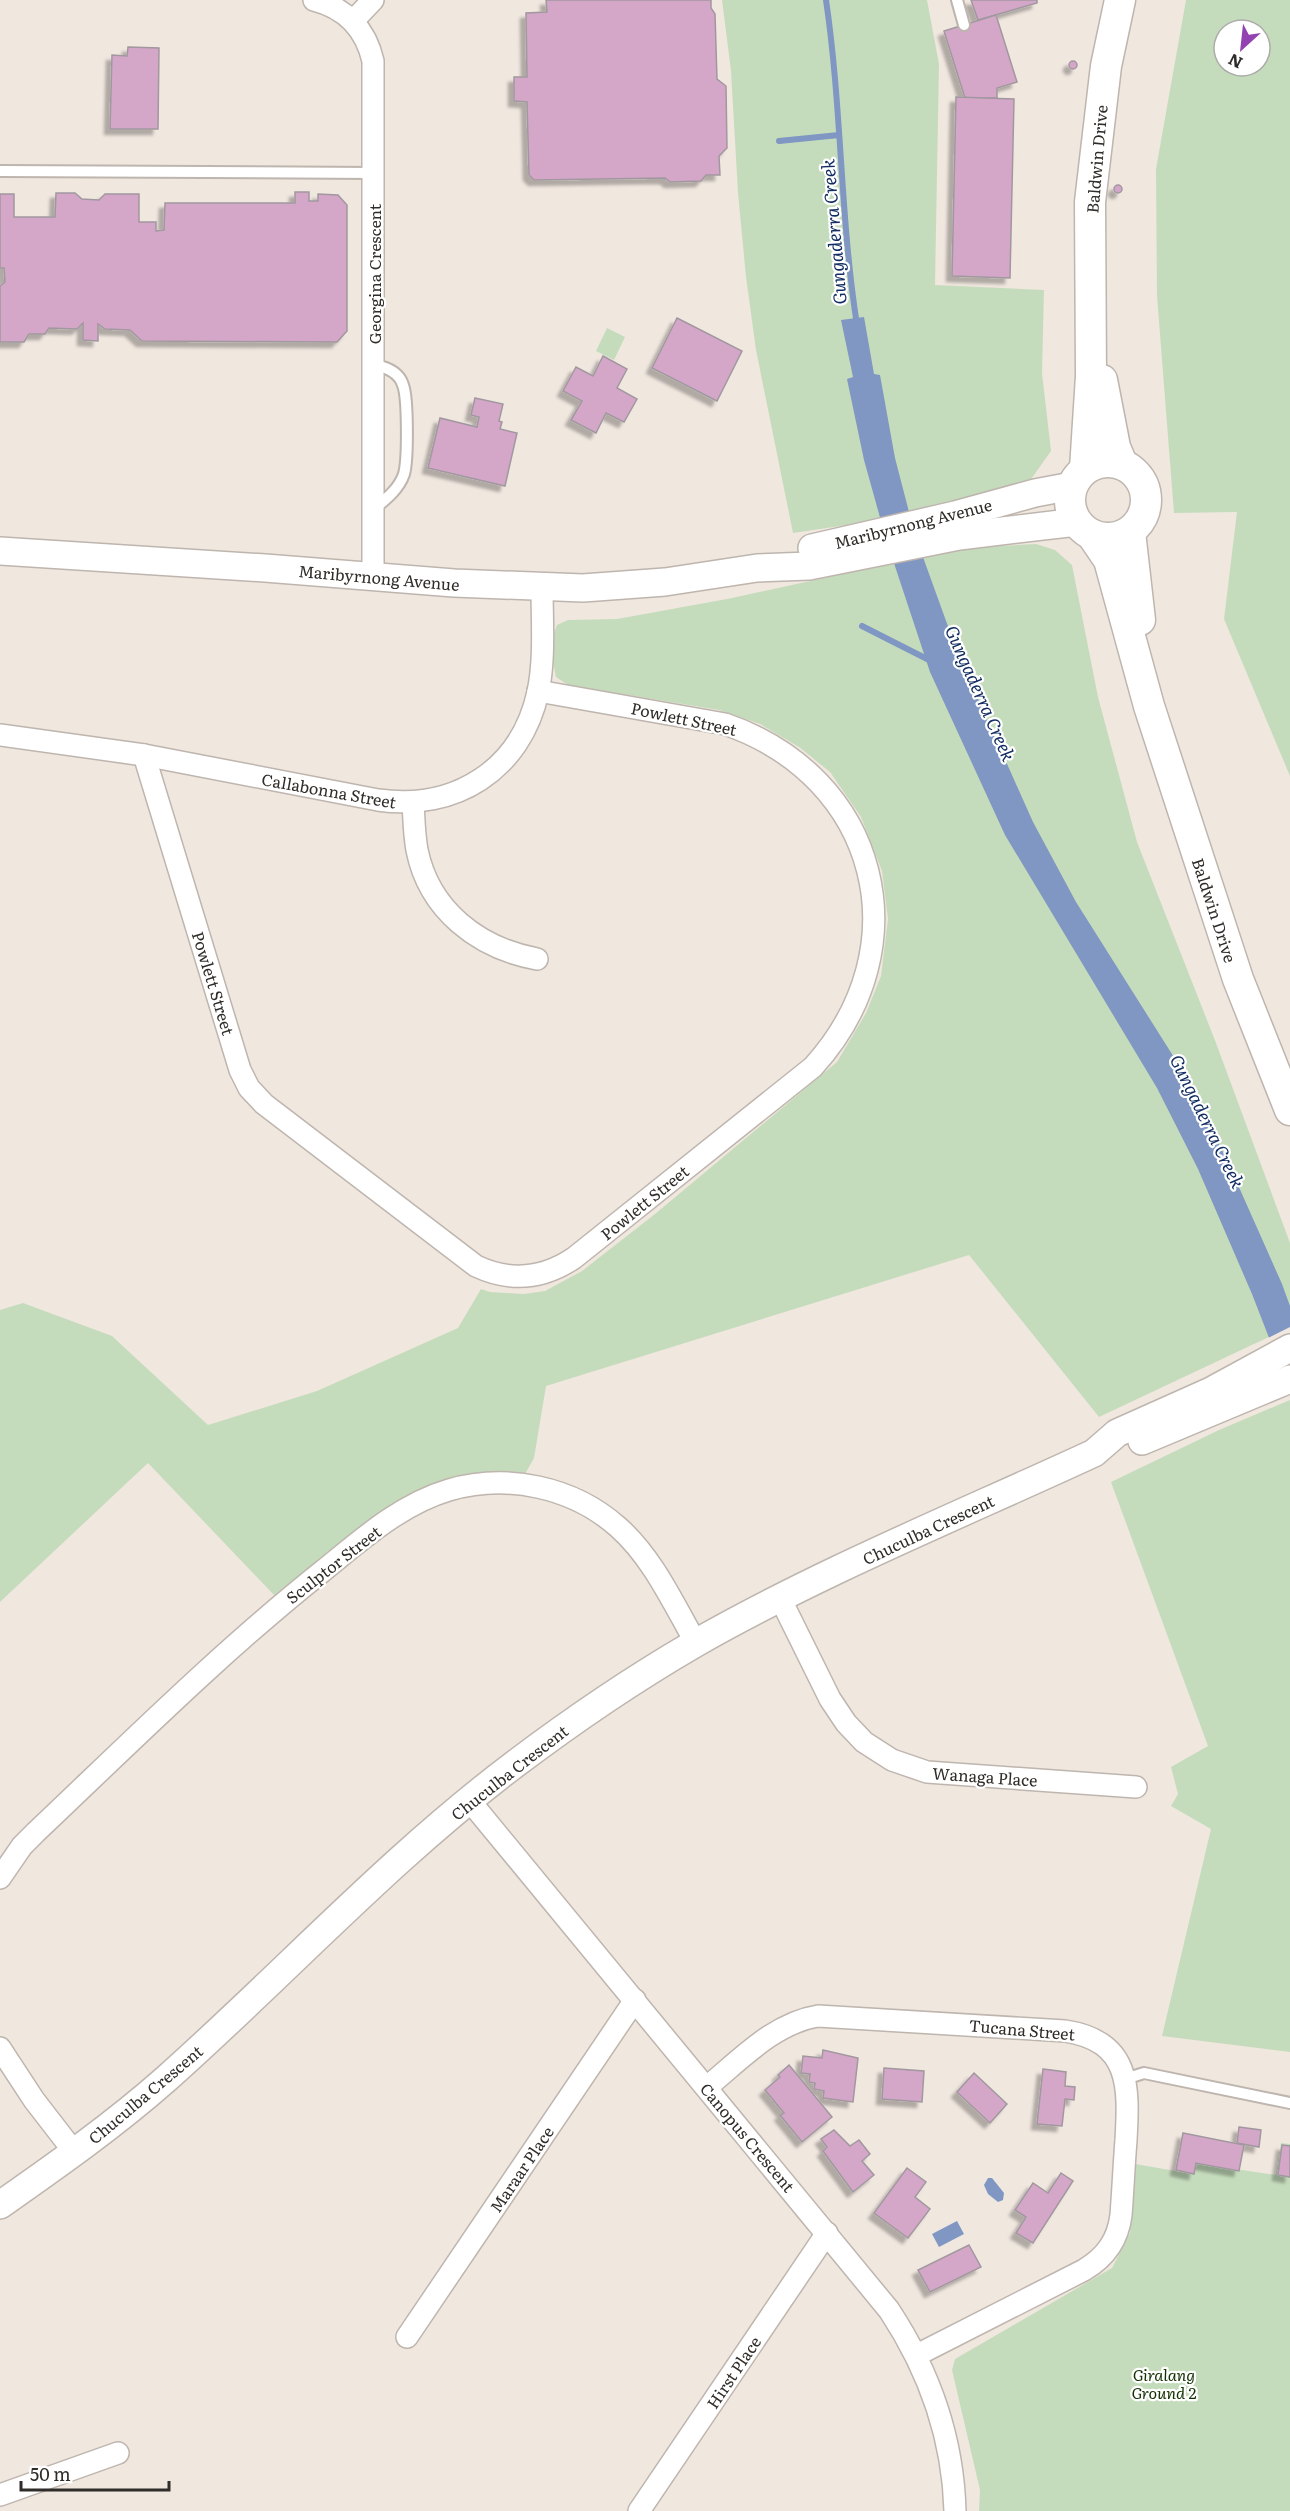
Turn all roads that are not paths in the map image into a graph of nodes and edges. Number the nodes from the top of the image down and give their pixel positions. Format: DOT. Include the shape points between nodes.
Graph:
graph roads {
  1 [pos="314,0"];
  2 [pos="373,0"];
  3 [pos="957,0"];
  4 [pos="1120,0"];
  5 [pos="353,21"];
  6 [pos="964,25"];
  7 [pos="0,171"];
  8 [pos="374,173"];
  9 [pos="1092,321"];
  10 [pos="374,366"];
  11 [pos="1122,464"];
  12 [pos="1079,477"];
  13 [pos="373,510"];
  14 [pos="957,525"];
  15 [pos="1085,529"];
  16 [pos="1130,532"];
  17 [pos="0,551"];
  18 [pos="373,577"];
  19 [pos="542,588"];
  20 [pos="538,690"];
  21 [pos="1149,706"];
  22 [pos="0,735"];
  23 [pos="144,755"];
  24 [pos="413,803"];
  25 [pos="537,959"];
  26 [pos="1290,1110"];
  27 [pos="1290,1348"];
  28 [pos="1274,1376"];
  29 [pos="780,1598"];
  30 [pos="696,1643"];
  31 [pos="1136,1787"];
  32 [pos="469,1800"];
  33 [pos="0,1878"];
  34 [pos="635,2001"];
  35 [pos="0,2048"];
  36 [pos="1125,2079"];
  37 [pos="707,2087"];
  38 [pos="1290,2103"];
  39 [pos="75,2152"];
  40 [pos="0,2205"];
  41 [pos="827,2233"];
  42 [pos="407,2337"];
  43 [pos="917,2355"];
  44 [pos="118,2453"];
  45 [pos="0,2495"];
  46 [pos="639,2511"];
  47 [pos="955,2511"];
  1 -- 5 [label="street, Georgina Crescent" via="334,7"];
  2 -- 5 [label="street"];
  3 -- 6 [label="lane"];
  4 -- 9 [label="main road, Baldwin Drive" via="1106,66 1090,202"];
  5 -- 8 [label="street, Georgina Crescent" via="366,39 373,61"];
  7 -- 8 [label="lane"];
  8 -- 10 [label="street, Georgina Crescent"];
  9 -- 11 [label="main road, Baldwin Drive" via="1115,447"];
  9 -- 12 [label="main road, Baldwin Drive" via="1091,376"];
  10 -- 13 [label="street, Georgina Crescent"];
  10 -- 13 [label="lane" via="386,367 403,384 406,438 405,472 399,485"];
  11 -- 12 [label="main road" via="1098,463"];
  11 -- 16 [label="main road" via="1142,481 1147,502 1140,522"];
  12 -- 14 [label="street, Maribyrnong Avenue"];
  12 -- 15 [label="main road" via="1070,498 1071,511"];
  13 -- 18 [label="street, Georgina Crescent"];
  14 -- 15 [label="street, Maribyrnong Avenue"];
  14 -- 19 [label="street, Maribyrnong Avenue" via="851,548 802,550 757,568 665,582"];
  15 -- 16 [label="main road" via="1104,538 1118,538"];
  15 -- 21 [label="main road, Baldwin Drive" via="1109,560"];
  16 -- 21 [label="main road, Baldwin Drive"];
  17 -- 18 [label="street, Maribyrnong Avenue"];
  18 -- 19 [label="street, Maribyrnong Avenue"];
  19 -- 20 [label="street, Callabonna Street"];
  20 -- 23 [label="street, Powlett Street" via="725,724 783,751 816,778 842,812 867,870 873,912 871,955 859,996 840,1034 813,1066 574,1258 539,1275 500,1275 470,1262 264,1104 249,1088 240,1070"];
  20 -- 24 [label="street, Callabonna Street" via="521,737 495,768 461,791"];
  21 -- 26 [label="main road, Baldwin Drive" via="1238,979"];
  22 -- 23 [label="street, Callabonna Street"];
  23 -- 24 [label="street, Callabonna Street" via="378,800"];
  24 -- 25 [label="street" via="422,866 447,912 487,944"];
  27 -- 28 [label="street, Chuculba Crescent"];
  28 -- 29 [label="street, Chuculba Crescent" via="1123,1449 1094,1453"];
  29 -- 30 [label="street, Chuculba Crescent"];
  29 -- 31 [label="street, Wanaga Place" via="846,1723 864,1742 892,1760 927,1772"];
  30 -- 32 [label="street, Chuculba Crescent" via="557,1733"];
  30 -- 33 [label="street, Sculptor Street" via="645,1557 618,1527 585,1504 547,1489 507,1483 447,1490 394,1517 251,1631 36,1832"];
  32 -- 34 [label="street, Canopus Crescent"];
  32 -- 39 [label="street, Chuculba Crescent" via="165,2080"];
  34 -- 37 [label="street, Canopus Crescent"];
  34 -- 42 [label="street, Maraar Place"];
  35 -- 39 [label="street"];
  36 -- 37 [label="street, Tucana Street" via="1107,2049 1077,2033 832,2016 805,2018 780,2028"];
  36 -- 38 [label="lane" via="1144,2073"];
  36 -- 43 [label="street, Tucana Street" via="1128,2103 1121,2215 1110,2247 1084,2270"];
  37 -- 41 [label="street, Canopus Crescent"];
  39 -- 40 [label="street, Chuculba Crescent"];
  41 -- 43 [label="street, Canopus Crescent" via="889,2310"];
  41 -- 46 [label="street, Hirst Place"];
  43 -- 47 [label="street, Canopus Crescent" via="946,2435"];
  44 -- 45 [label="street"];
}
